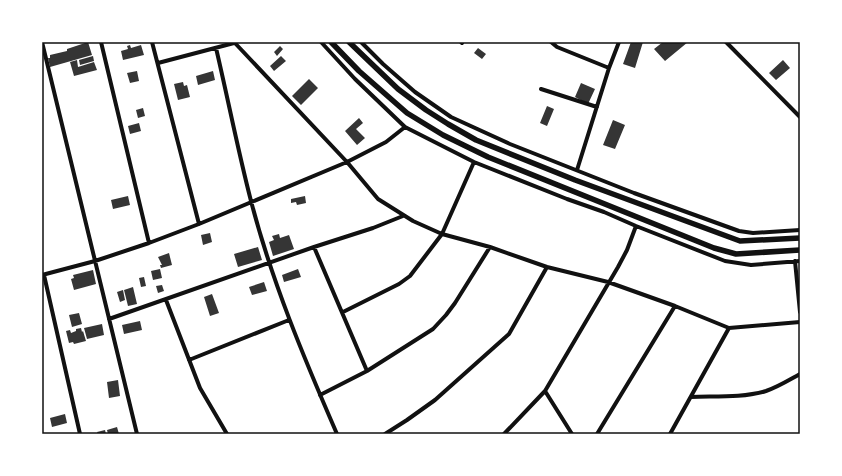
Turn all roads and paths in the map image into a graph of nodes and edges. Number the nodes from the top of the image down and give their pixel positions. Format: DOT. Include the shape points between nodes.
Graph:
graph roads {
  1 [pos="42,42"];
  2 [pos="101,42"];
  3 [pos="152,42"];
  4 [pos="234,42"];
  5 [pos="321,42"];
  6 [pos="331,42"];
  7 [pos="349,42"];
  8 [pos="361,42"];
  9 [pos="551,42"];
  10 [pos="619,42"];
  11 [pos="726,42"];
  12 [pos="216,48"];
  13 [pos="158,63"];
  14 [pos="609,68"];
  15 [pos="541,89"];
  16 [pos="597,107"];
  17 [pos="800,118"];
  18 [pos="405,127"];
  19 [pos="348,162"];
  20 [pos="474,162"];
  21 [pos="577,170"];
  22 [pos="251,202"];
  23 [pos="403,216"];
  24 [pos="199,224"];
  25 [pos="636,226"];
  26 [pos="800,230"];
  27 [pos="442,234"];
  28 [pos="800,238"];
  29 [pos="149,243"];
  30 [pos="314,247"];
  31 [pos="490,247"];
  32 [pos="800,250"];
  33 [pos="95,261"];
  34 [pos="798,261"];
  35 [pos="270,263"];
  36 [pos="547,267"];
  37 [pos="43,275"];
  38 [pos="608,282"];
  39 [pos="166,300"];
  40 [pos="675,306"];
  41 [pos="342,312"];
  42 [pos="800,312"];
  43 [pos="109,319"];
  44 [pos="289,320"];
  45 [pos="800,322"];
  46 [pos="729,328"];
  47 [pos="189,360"];
  48 [pos="367,371"];
  49 [pos="800,374"];
  50 [pos="545,391"];
  51 [pos="320,395"];
  52 [pos="690,397"];
  53 [pos="80,434"];
  54 [pos="136,434"];
  55 [pos="227,434"];
  56 [pos="337,434"];
  57 [pos="385,434"];
  58 [pos="504,434"];
  59 [pos="572,434"];
  60 [pos="597,434"];
  61 [pos="670,434"];
  1 -- 33 [label="street"];
  2 -- 29 [label="street"];
  3 -- 13 [label="street"];
  4 -- 12 [label="street"];
  4 -- 19 [label="street"];
  5 -- 18 [label="street"];
  6 -- 32 [label="street" via="359,71 407,112 443,135 488,157 714,248 736,254"];
  7 -- 28 [label="street" via="398,89 442,121 476,140 740,241"];
  8 -- 21 [label="street" via="415,92 451,117 510,144"];
  9 -- 14 [label="street"];
  10 -- 14 [label="street"];
  11 -- 17 [label="street"];
  12 -- 13 [label="street"];
  12 -- 22 [label="street"];
  13 -- 24 [label="street"];
  14 -- 16 [label="street"];
  15 -- 16 [label="street"];
  16 -- 21 [label="street"];
  18 -- 19 [label="street" via="386,142"];
  18 -- 20 [label="street"];
  19 -- 22 [label="street"];
  19 -- 23 [label="street" via="378,199"];
  20 -- 25 [label="street"];
  20 -- 27 [label="street"];
  21 -- 26 [label="street" via="739,231 753,233"];
  22 -- 24 [label="street"];
  22 -- 35 [label="street"];
  23 -- 27 [label="street"];
  23 -- 30 [label="street"];
  24 -- 29 [label="street"];
  25 -- 34 [label="street" via="725,261 751,265"];
  25 -- 38 [label="street" via="627,250"];
  27 -- 31 [label="street"];
  27 -- 41 [label="street" via="410,276"];
  29 -- 33 [label="street"];
  30 -- 35 [label="street"];
  30 -- 41 [label="street"];
  31 -- 36 [label="street"];
  31 -- 48 [label="street" via="446,315 433,329"];
  33 -- 37 [label="street"];
  33 -- 43 [label="street"];
  34 -- 42 [label="street"];
  35 -- 39 [label="street"];
  35 -- 44 [label="street"];
  36 -- 38 [label="street"];
  36 -- 57 [label="street" via="509,334 435,400"];
  37 -- 53 [label="street"];
  38 -- 40 [label="street"];
  38 -- 50 [label="street"];
  39 -- 43 [label="street"];
  39 -- 47 [label="street"];
  40 -- 46 [label="street"];
  40 -- 60 [label="street"];
  41 -- 48 [label="street"];
  43 -- 54 [label="street"];
  44 -- 47 [label="street"];
  44 -- 51 [label="street"];
  45 -- 46 [label="street"];
  46 -- 52 [label="street"];
  47 -- 55 [label="street" via="200,388"];
  48 -- 51 [label="street"];
  49 -- 52 [label="street" via="766,391 746,395"];
  50 -- 58 [label="street"];
  50 -- 59 [label="street"];
  51 -- 56 [label="street"];
  52 -- 61 [label="street"];
}
